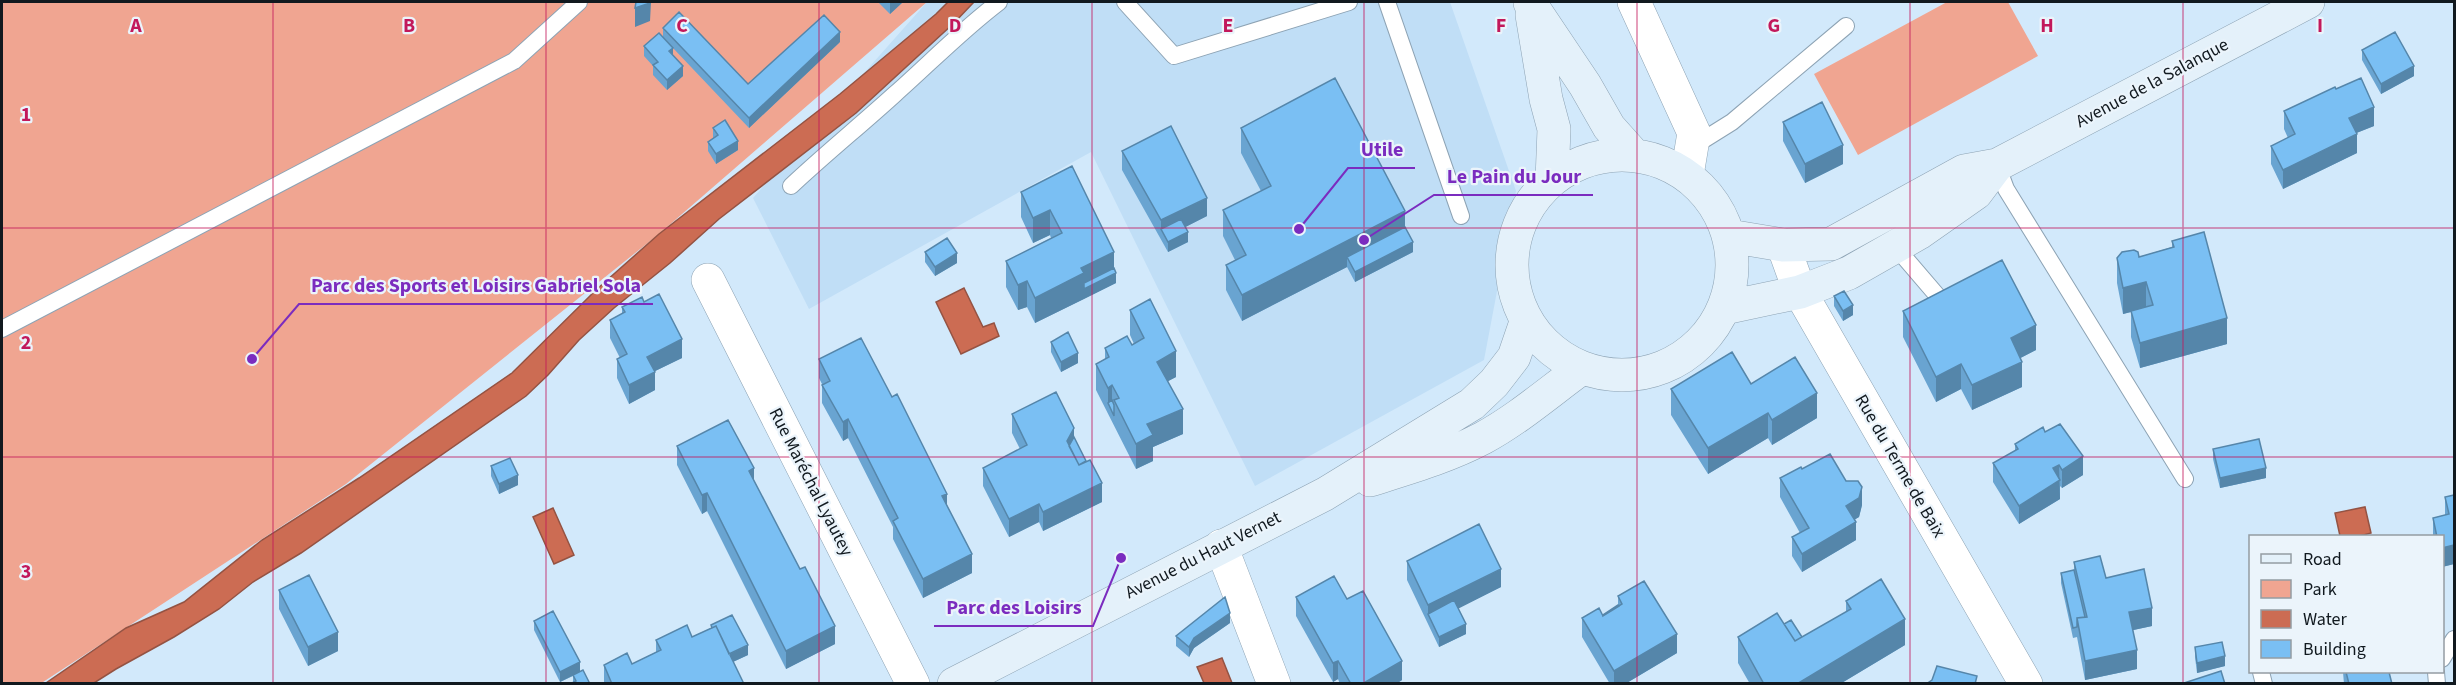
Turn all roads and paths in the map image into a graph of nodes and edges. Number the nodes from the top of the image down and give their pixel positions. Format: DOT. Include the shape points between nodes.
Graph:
graph roads {
  1 [pos="579,2"];
  2 [pos="999,2"];
  3 [pos="1125,2"];
  4 [pos="1349,2"];
  5 [pos="1387,2"];
  6 [pos="1529,2"];
  7 [pos="1635,2"];
  8 [pos="2308,2"];
  9 [pos="1846,27"];
  10 [pos="1634,155"];
  11 [pos="1689,161"];
  12 [pos="1997,165"];
  13 [pos="1551,180"];
  14 [pos="791,186"];
  15 [pos="1461,216"];
  16 [pos="1869,223"];
  17 [pos="1729,236"];
  18 [pos="1783,245"];
  19 [pos="1896,246"];
  20 [pos="708,280"];
  21 [pos="1800,292"];
  22 [pos="1941,300"];
  23 [pos="1724,308"];
  24 [pos="1526,322"];
  25 [pos="2,329"];
  26 [pos="1582,368"];
  27 [pos="2185,479"];
  28 [pos="1325,494"];
  29 [pos="1221,546"];
  30 [pos="2454,639"];
  31 [pos="2444,656"];
  32 [pos="913,684"];
  33 [pos="954,684"];
  34 [pos="1274,684"];
  35 [pos="2026,684"];
  1 -- 25 [label="lane" via="514,61"];
  2 -- 14 [label="lane" via="960,32"];
  3 -- 4 [label="lane" via="1174,56"];
  5 -- 15 [label="lane"];
  6 -- 10 [label="main road" via="1609,127"];
  6 -- 13 [label="main road" via="1554,129"];
  7 -- 11 [label="street" via="1694,133"];
  8 -- 12 [label="main road, Avenue de la Salanque"];
  9 -- 11 [label="lane"];
  10 -- 11 [label="main road" via="1662,162"];
  10 -- 13 [label="main road" via="1605,156 1576,164"];
  11 -- 17 [label="main road"];
  12 -- 16 [label="main road" via="1964,171"];
  12 -- 19 [label="main road" via="1976,194"];
  12 -- 27 [label="lane" via="2006,189"];
  13 -- 24 [label="main road" via="1524,214 1514,238 1513,285"];
  16 -- 18 [label="main road" via="1831,244"];
  16 -- 19 [label="lane"];
  17 -- 18 [label="main road"];
  17 -- 23 [label="main road" via="1732,272"];
  18 -- 21 [label="street, Rue du Terme de Baix"];
  19 -- 21 [label="main road" via="1849,273"];
  19 -- 22 [label="lane"];
  20 -- 32 [label="street, Rue Maréchal Lyautey"];
  21 -- 23 [label="main road"];
  21 -- 35 [label="street, Rue du Terme de Baix"];
  23 -- 26 [label="main road" via="1706,337 1680,359 1649,372 1615,375"];
  24 -- 26 [label="main road" via="1550,349"];
  24 -- 28 [label="main road, Avenue du Haut Vernet" via="1514,357 1472,404"];
  26 -- 28 [label="main road, Avenue du Haut Vernet" via="1482,438 1430,462"];
  28 -- 29 [label="main road, Avenue du Haut Vernet"];
  29 -- 33 [label="main road, Avenue du Haut Vernet"];
  29 -- 34 [label="street"];
  30 -- 31 [label="lane"];
}
